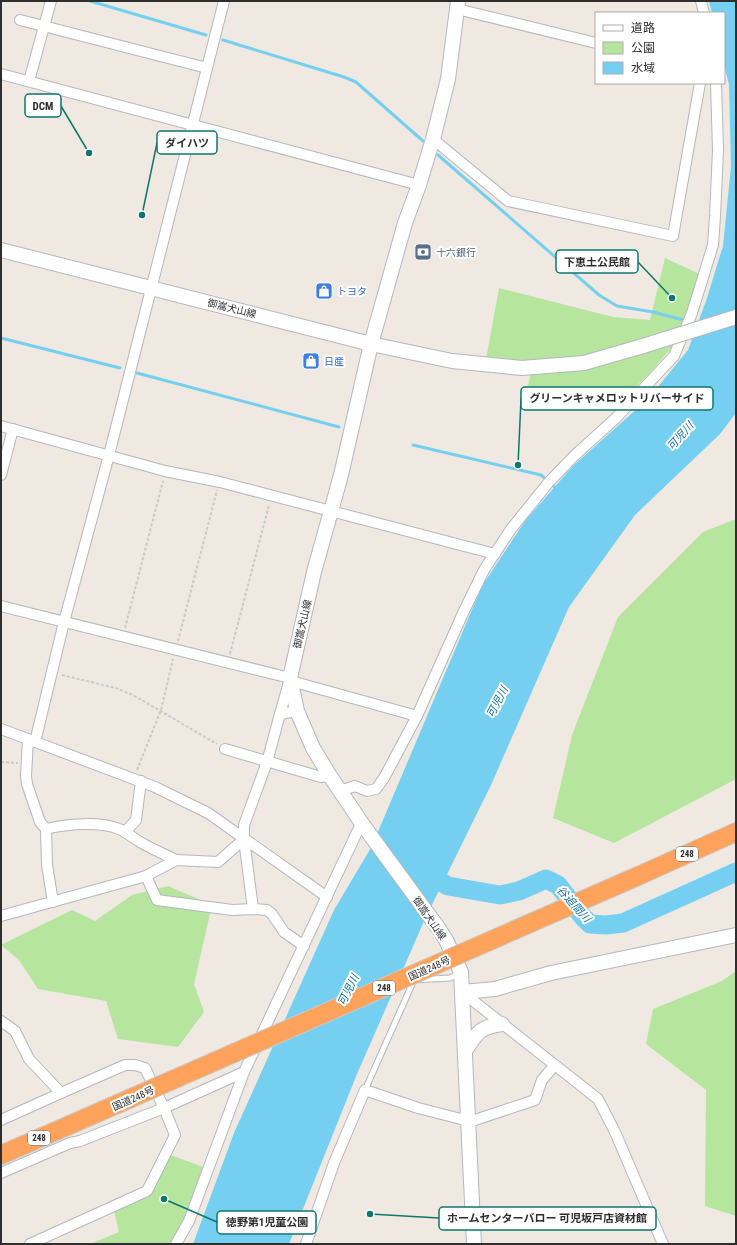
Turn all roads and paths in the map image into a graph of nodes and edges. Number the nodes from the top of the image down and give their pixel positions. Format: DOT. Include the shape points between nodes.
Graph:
graph roads {
  1 [pos="51,1"];
  2 [pos="224,1"];
  3 [pos="701,1"];
  4 [pos="456,3"];
  5 [pos="704,12"];
  6 [pos="20,20"];
  7 [pos="44,26"];
  8 [pos="595,43"];
  9 [pos="207,68"];
  10 [pos="1,74"];
  11 [pos="29,81"];
  12 [pos="700,84"];
  13 [pos="716,84"];
  14 [pos="192,124"];
  15 [pos="433,139"];
  16 [pos="419,185"];
  17 [pos="1,250"];
  18 [pos="152,288"];
  19 [pos="736,317"];
  20 [pos="371,344"];
  21 [pos="1,426"];
  22 [pos="13,429"];
  23 [pos="109,455"];
  24 [pos="165,471"];
  25 [pos="1,475"];
  26 [pos="220,482"];
  27 [pos="272,495"];
  28 [pos="332,511"];
  29 [pos="495,554"];
  30 [pos="1,606"];
  31 [pos="64,622"];
  32 [pos="122,637"];
  33 [pos="176,650"];
  34 [pos="228,663"];
  35 [pos="52,673"];
  36 [pos="291,680"];
  37 [pos="161,710"];
  38 [pos="298,711"];
  39 [pos="280,714"];
  40 [pos="417,716"];
  41 [pos="1,729"];
  42 [pos="31,740"];
  43 [pos="225,749"];
  44 [pos="1,762"];
  45 [pos="267,762"];
  46 [pos="27,764"];
  47 [pos="330,776"];
  48 [pos="137,780"];
  49 [pos="340,790"];
  50 [pos="363,825"];
  51 [pos="46,829"];
  52 [pos="125,832"];
  53 [pos="736,832"];
  54 [pos="244,839"];
  55 [pos="176,860"];
  56 [pos="146,876"];
  57 [pos="327,897"];
  58 [pos="53,902"];
  59 [pos="253,909"];
  60 [pos="1,916"];
  61 [pos="736,935"];
  62 [pos="304,946"];
  63 [pos="461,972"];
  64 [pos="462,992"];
  65 [pos="1,1021"];
  66 [pos="502,1024"];
  67 [pos="465,1051"];
  68 [pos="554,1066"];
  69 [pos="244,1072"];
  70 [pos="365,1090"];
  71 [pos="61,1093"];
  72 [pos="164,1108"];
  73 [pos="1,1120"];
  74 [pos="78,1122"];
  75 [pos="469,1122"];
  76 [pos="1,1148"];
  77 [pos="1,1155"];
  78 [pos="1,1173"];
  79 [pos="45,1241"];
  80 [pos="30,1244"];
  81 [pos="176,1244"];
  82 [pos="306,1244"];
  83 [pos="474,1244"];
  84 [pos="663,1244"];
  1 -- 7 [label="street"];
  2 -- 9 [label="street"];
  3 -- 5 [label="street"];
  4 -- 8 [label="street"];
  4 -- 15 [label="main road" via="448,79"];
  6 -- 7 [label="street"];
  7 -- 9 [label="street"];
  7 -- 11 [label="street"];
  9 -- 14 [label="street"];
  10 -- 11 [label="street"];
  11 -- 14 [label="street"];
  12 -- 15 [label="street" via="673,236 508,201"];
  13 -- 29 [label="street" via="718,150 713,245 689,322 674,356 616,418 549,482 511,529"];
  14 -- 16 [label="street"];
  14 -- 18 [label="street"];
  15 -- 16 [label="main road"];
  16 -- 20 [label="main road" via="405,223"];
  17 -- 18 [label="main road, 御嵩犬山線"];
  18 -- 20 [label="main road, 御嵩犬山線"];
  18 -- 23 [label="street"];
  19 -- 20 [label="main road, bridge" via="584,363 522,368 452,361"];
  20 -- 28 [label="main road, 御嵩犬山線"];
  21 -- 22 [label="street"];
  22 -- 23 [label="street"];
  22 -- 25 [label="street"];
  23 -- 24 [label="street"];
  23 -- 31 [label="street"];
  24 -- 26 [label="street"];
  24 -- 32 [label="path"];
  26 -- 27 [label="street"];
  26 -- 33 [label="path"];
  27 -- 28 [label="street"];
  27 -- 34 [label="path"];
  28 -- 29 [label="street"];
  28 -- 36 [label="main road, 御嵩犬山線" via="314,572"];
  29 -- 40 [label="street" via="484,570 463,613"];
  30 -- 31 [label="street"];
  31 -- 32 [label="street"];
  31 -- 35 [label="street"];
  32 -- 33 [label="street"];
  33 -- 34 [label="street"];
  33 -- 37 [label="path"];
  34 -- 36 [label="street"];
  35 -- 37 [label="path" via="116,688"];
  35 -- 42 [label="street"];
  36 -- 38 [label="main road, 御嵩犬山線"];
  36 -- 39 [label="street"];
  36 -- 40 [label="street"];
  37 -- 43 [label="path"];
  37 -- 48 [label="path"];
  38 -- 39 [label="street"];
  38 -- 47 [label="main road, 御嵩犬山線" via="313,748"];
  39 -- 45 [label="street"];
  40 -- 49 [label="street" via="376,789 367,791 355,786"];
  41 -- 42 [label="street"];
  42 -- 46 [label="street"];
  42 -- 48 [label="street"];
  43 -- 45 [label="street"];
  44 -- 46 [label="path"];
  45 -- 47 [label="street" via="321,777"];
  45 -- 54 [label="street" via="244,825"];
  46 -- 51 [label="street" via="27,784 40,822"];
  47 -- 49 [label="main road, 御嵩犬山線"];
  48 -- 52 [label="street" via="136,820"];
  48 -- 54 [label="street" via="208,813"];
  49 -- 50 [label="main road, 御嵩犬山線"];
  50 -- 57 [label="street" via="359,828"];
  50 -- 63 [label="main road, 御嵩犬山線" via="439,929"];
  51 -- 52 [label="street" via="102,825"];
  51 -- 58 [label="street" via="47,865"];
  52 -- 55 [label="street"];
  53 -- 74 [label="highway, 国道248号 / 248, bridge"];
  54 -- 55 [label="street" via="218,862"];
  54 -- 57 [label="street"];
  54 -- 59 [label="street"];
  55 -- 56 [label="street"];
  56 -- 58 [label="street"];
  56 -- 59 [label="street" via="157,900 232,910"];
  57 -- 62 [label="street"];
  58 -- 60 [label="street"];
  59 -- 62 [label="street" via="267,910 284,932"];
  61 -- 64 [label="main road" via="551,973 495,989"];
  62 -- 69 [label="street"];
  63 -- 64 [label="main road, 御嵩犬山線"];
  63 -- 70 [label="lane" via="450,978 414,980"];
  64 -- 66 [label="street"];
  64 -- 67 [label="main road, 御嵩犬山線"];
  65 -- 71 [label="street" via="15,1031 30,1059"];
  66 -- 67 [label="main road" via="477,1032"];
  66 -- 68 [label="street"];
  67 -- 75 [label="main road, 御嵩犬山線"];
  68 -- 75 [label="street" via="542,1080 535,1100"];
  68 -- 84 [label="street" via="598,1099 615,1132"];
  69 -- 72 [label="street"];
  69 -- 81 [label="street" via="190,1221"];
  70 -- 75 [label="street"];
  70 -- 82 [label="street" via="334,1163"];
  71 -- 72 [label="street" via="124,1065 135,1065 145,1068"];
  71 -- 73 [label="street"];
  72 -- 78 [label="street" via="80,1142 70,1143"];
  72 -- 79 [label="street" via="175,1135 147,1190"];
  74 -- 76 [label="highway, 国道248号 / 248"];
  74 -- 77 [label="highway, 国道248号 / 248"];
  75 -- 83 [label="main road, 御嵩犬山線"];
  79 -- 80 [label="street"];
}
